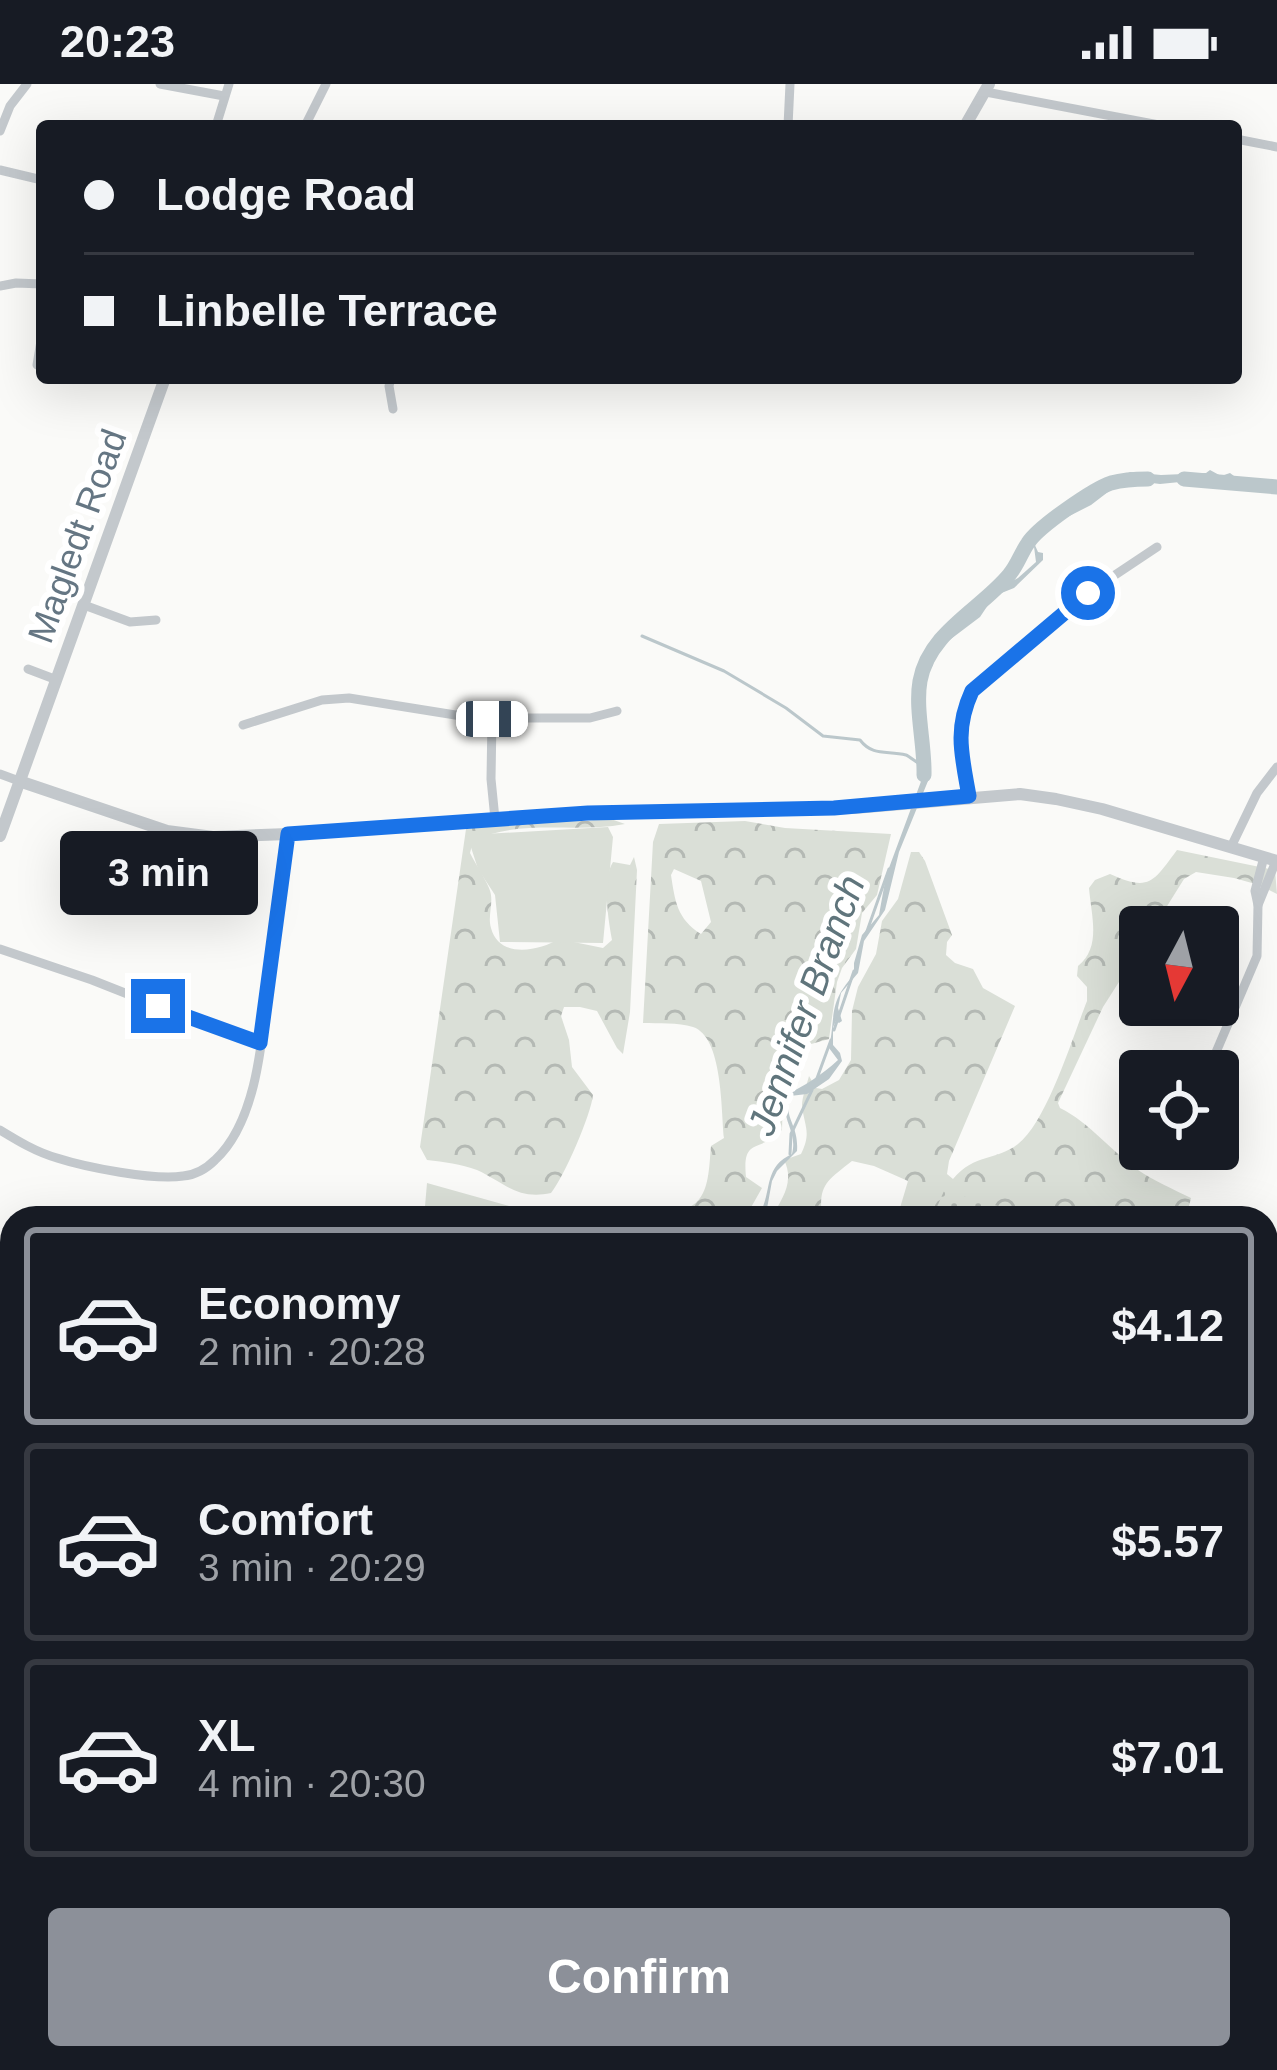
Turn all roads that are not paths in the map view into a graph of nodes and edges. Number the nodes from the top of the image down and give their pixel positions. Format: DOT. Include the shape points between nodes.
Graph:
graph roads {
  1 [pos="27,84"];
  2 [pos="160,84"];
  3 [pos="229,84"];
  4 [pos="326,84"];
  5 [pos="790,84"];
  6 [pos="987,88"];
  7 [pos="224,96"];
  8 [pos="218,120"];
  9 [pos="307,120"];
  10 [pos="788,120"];
  11 [pos="968,120"];
  12 [pos="1136,120"];
  13 [pos="0,130"];
  14 [pos="1242,141"];
  15 [pos="1277,147"];
  16 [pos="0,170"];
  17 [pos="36,179"];
  18 [pos="36,284"];
  19 [pos="0,286"];
  20 [pos="163,384"];
  21 [pos="390,384"];
  22 [pos="393,410"];
  23 [pos="1157,547"];
  24 [pos="84,604"];
  25 [pos="156,620"];
  26 [pos="28,669"];
  27 [pos="57,680"];
  28 [pos="617,711"];
  29 [pos="492,719"];
  30 [pos="243,725"];
  31 [pos="1277,766"];
  32 [pos="0,774"];
  33 [pos="20,781"];
  34 [pos="969,796"];
  35 [pos="495,819"];
  36 [pos="288,834"];
  37 [pos="0,836"];
  38 [pos="1231,847"];
  39 [pos="1272,860"];
  40 [pos="0,949"];
  41 [pos="260,1043"];
  42 [pos="1217,1050"];
  43 [pos="0,1130"];
  1 -- 13 [label="street"];
  2 -- 7 [label="street"];
  3 -- 7 [label="street"];
  4 -- 9 [label="street"];
  5 -- 10 [label="street"];
  6 -- 11 [label="street"];
  6 -- 12 [label="street"];
  7 -- 8 [label="street"];
  14 -- 15 [label="street"];
  16 -- 17 [label="street"];
  18 -- 19 [label="street"];
  20 -- 24 [label="street, Magledt Road"];
  21 -- 22 [label="street"];
  23 -- 34 [label="street" via="1088,593 972,691 959,731"];
  24 -- 25 [label="street" via="130,622"];
  24 -- 27 [label="street, Magledt Road"];
  26 -- 27 [label="street"];
  27 -- 33 [label="street, Magledt Road"];
  28 -- 29 [label="street"];
  29 -- 30 [label="street" via="349,698"];
  29 -- 35 [label="street"];
  31 -- 38 [label="street"];
  32 -- 33 [label="street"];
  33 -- 36 [label="street" via="178,833"];
  33 -- 37 [label="street, Magledt Road"];
  34 -- 35 [label="street"];
  34 -- 38 [label="street" via="1056,799"];
  35 -- 36 [label="street"];
  36 -- 41 [label="street"];
  38 -- 39 [label="street"];
  39 -- 42 [label="street" via="1258,905 1257,956"];
  40 -- 41 [label="street"];
  41 -- 43 [label="street" via="228,1147 184,1177 56,1158"];
}
